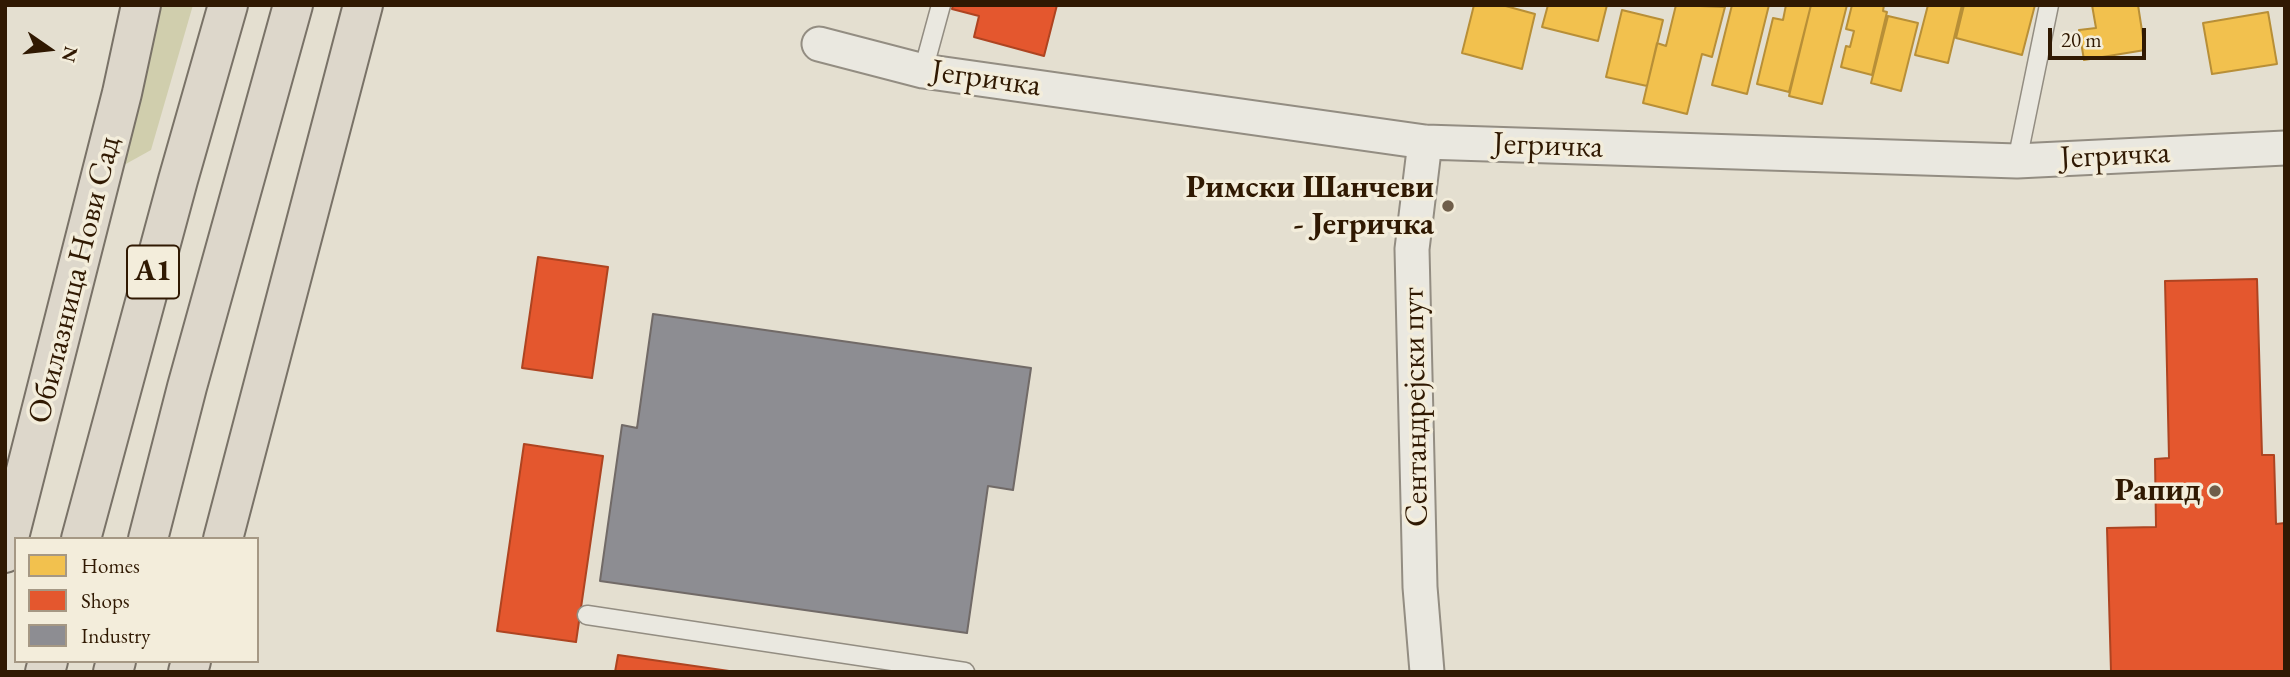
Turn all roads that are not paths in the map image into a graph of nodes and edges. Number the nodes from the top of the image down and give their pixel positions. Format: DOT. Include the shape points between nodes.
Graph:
graph roads {
  1 [pos="141,5"];
  2 [pos="228,5"];
  3 [pos="293,5"];
  4 [pos="363,5"];
  5 [pos="941,5"];
  6 [pos="2049,5"];
  7 [pos="819,44"];
  8 [pos="923,71"];
  9 [pos="1425,142"];
  10 [pos="2285,148"];
  11 [pos="2017,161"];
  12 [pos="81,537"];
  13 [pos="149,537"];
  14 [pos="224,537"];
  15 [pos="5,554"];
  16 [pos="587,615"];
  17 [pos="965,672"];
  18 [pos="1427,672"];
  1 -- 15 [label="main road, Обилазница Нови Сад"];
  2 -- 12 [label="main road, A1"];
  3 -- 13 [label="main road, A1"];
  4 -- 14 [label="main road"];
  5 -- 8 [label="lane"];
  6 -- 11 [label="lane"];
  7 -- 8 [label="street, Јегричка"];
  8 -- 9 [label="street, Јегричка"];
  9 -- 11 [label="street, Јегричка"];
  9 -- 18 [label="street, Сентандрејски пут" via="1412,249 1420,587"];
  10 -- 11 [label="street, Јегричка"];
  16 -- 17 [label="lane"];
}
